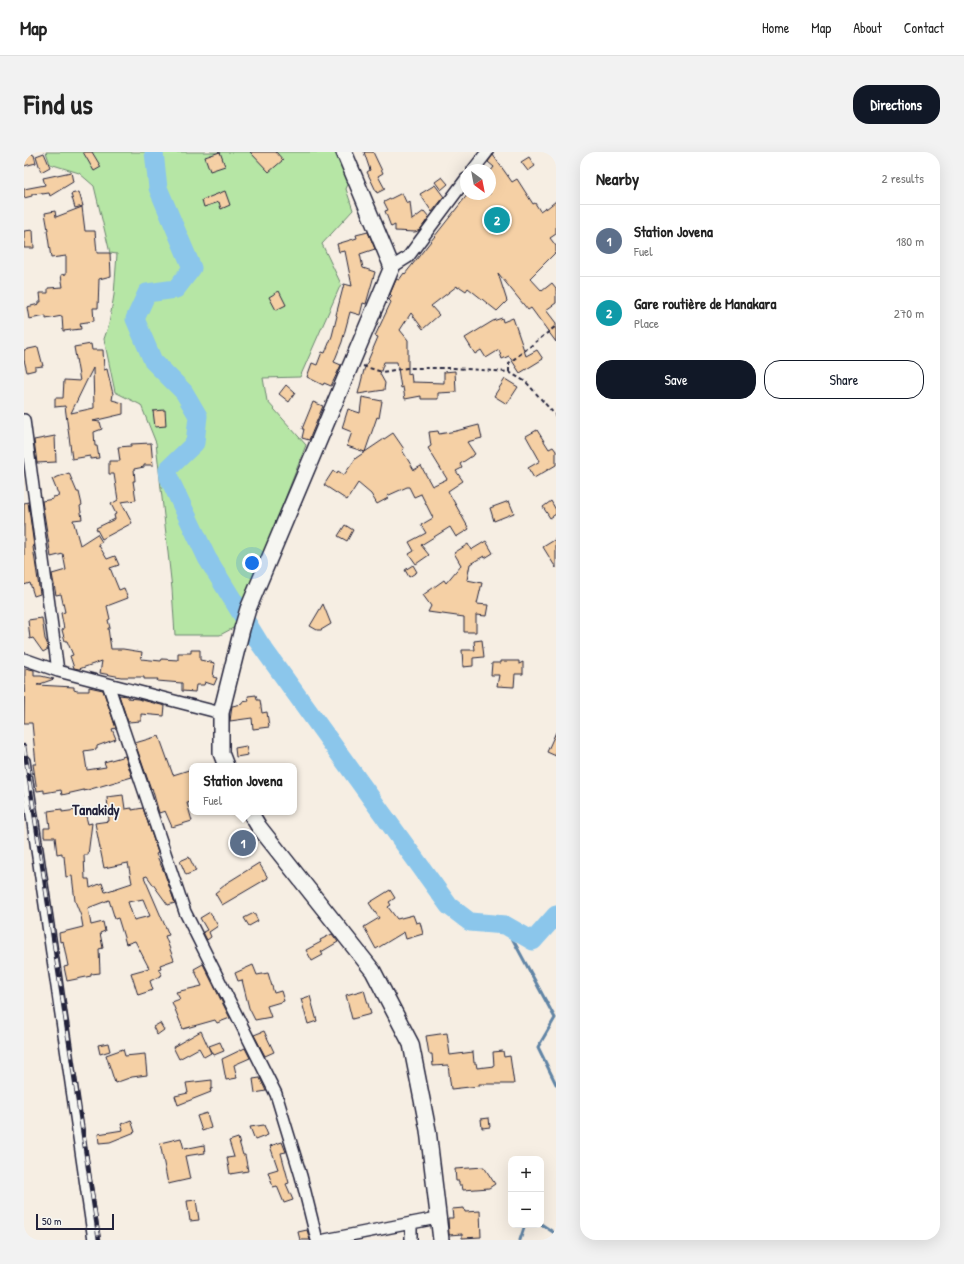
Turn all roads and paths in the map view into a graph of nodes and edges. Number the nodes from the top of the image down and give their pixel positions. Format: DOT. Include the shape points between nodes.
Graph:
graph roads {
  1 [pos="344,152"];
  2 [pos="486,152"];
  3 [pos="477,164"];
  4 [pos="460,187"];
  5 [pos="392,267"];
  6 [pos="556,326"];
  7 [pos="351,363"];
  8 [pos="509,372"];
  9 [pos="556,416"];
  10 [pos="24,420"];
  11 [pos="24,659"];
  12 [pos="58,671"];
  13 [pos="108,684"];
  14 [pos="221,713"];
  15 [pos="24,761"];
  16 [pos="225,763"];
  17 [pos="252,815"];
  18 [pos="437,1218"];
  19 [pos="411,1223"];
  20 [pos="94,1240"];
  21 [pos="317,1240"];
  22 [pos="325,1240"];
  23 [pos="412,1240"];
  24 [pos="440,1240"];
  1 -- 5 [label="main road"];
  2 -- 3 [label="street"];
  4 -- 5 [label="street" via="408,257"];
  5 -- 7 [label="main road"];
  6 -- 8 [label="path" via="509,363"];
  7 -- 8 [label="path" via="382,372 407,368 454,368"];
  7 -- 14 [label="main road" via="248,609"];
  8 -- 9 [label="path" via="526,382"];
  10 -- 12 [label="street"];
  11 -- 12 [label="street"];
  12 -- 13 [label="street"];
  13 -- 14 [label="street"];
  13 -- 21 [label="street" via="185,912 276,1094"];
  14 -- 16 [label="main road" via="221,753"];
  15 -- 20 [label="street"];
  17 -- 18 [label="main road" via="373,971 411,1044 428,1130"];
  18 -- 19 [label="street"];
  18 -- 24 [label="main road"];
  19 -- 22 [label="street"];
  19 -- 23 [label="street"];
}
